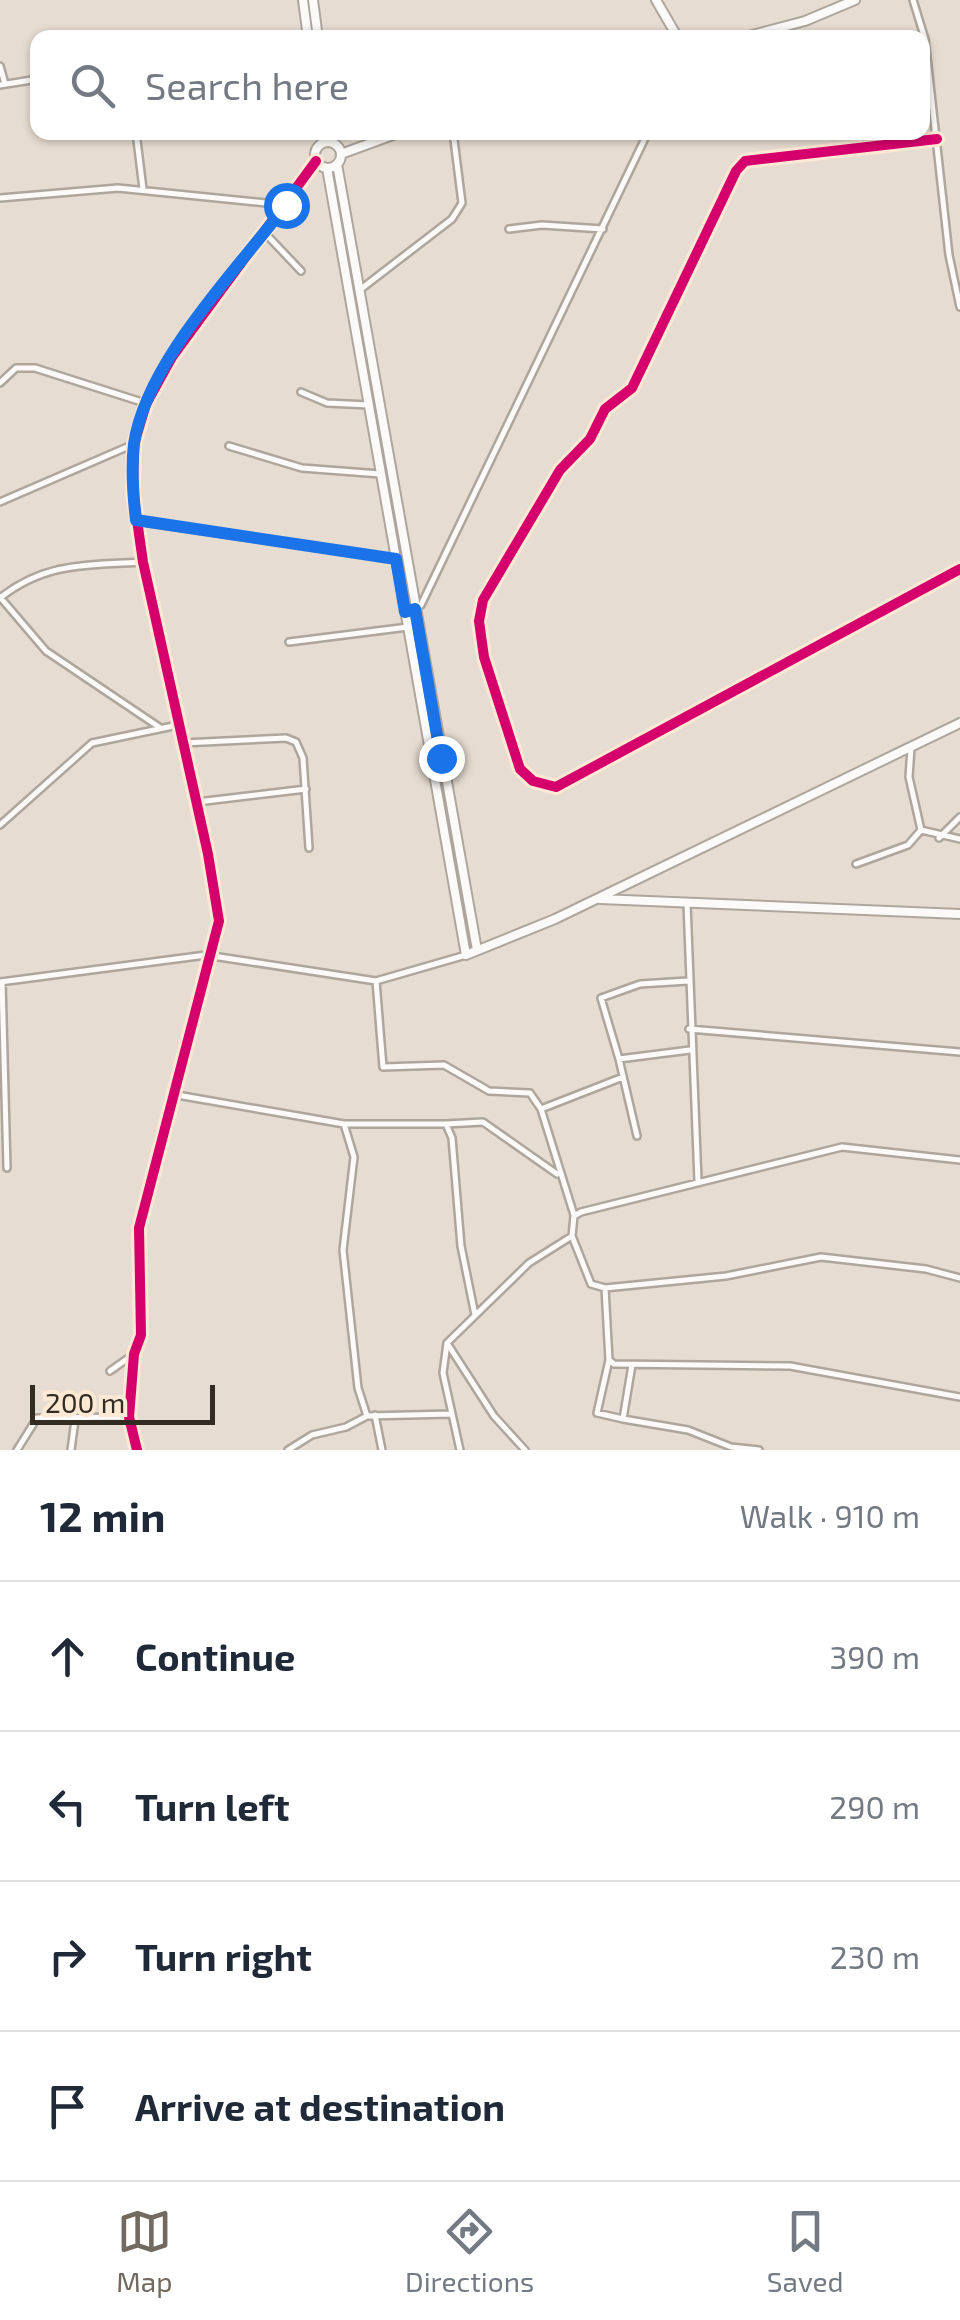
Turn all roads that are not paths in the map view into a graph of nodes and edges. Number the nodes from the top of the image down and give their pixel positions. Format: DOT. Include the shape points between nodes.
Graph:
graph roads {
  1 [pos="303,0"];
  2 [pos="313,0"];
  3 [pos="656,0"];
  4 [pos="855,0"];
  5 [pos="913,0"];
  6 [pos="307,30"];
  7 [pos="317,30"];
  8 [pos="673,30"];
  9 [pos="772,30"];
  10 [pos="922,30"];
  11 [pos="0,66"];
  12 [pos="30,80"];
  13 [pos="930,82"];
  14 [pos="3,85"];
  15 [pos="137,140"];
  16 [pos="320,140"];
  17 [pos="326,140"];
  18 [pos="332,140"];
  19 [pos="379,140"];
  20 [pos="454,140"];
  21 [pos="644,140"];
  22 [pos="937,140"];
  23 [pos="320,144"];
  24 [pos="341,154"];
  25 [pos="316,160"];
  26 [pos="332,166"];
  27 [pos="144,190"];
  28 [pos="0,198"];
  29 [pos="286,205"];
  30 [pos="508,229"];
  31 [pos="603,229"];
  32 [pos="264,232"];
  33 [pos="301,271"];
  34 [pos="358,290"];
  35 [pos="960,307"];
  36 [pos="0,383"];
  37 [pos="302,392"];
  38 [pos="146,404"];
  39 [pos="369,404"];
  40 [pos="134,444"];
  41 [pos="230,446"];
  42 [pos="380,474"];
  43 [pos="0,502"];
  44 [pos="136,520"];
  45 [pos="396,559"];
  46 [pos="143,562"];
  47 [pos="960,568"];
  48 [pos="0,598"];
  49 [pos="410,610"];
  50 [pos="408,627"];
  51 [pos="290,642"];
  52 [pos="960,724"];
  53 [pos="179,725"];
  54 [pos="162,728"];
  55 [pos="182,743"];
  56 [pos="912,748"];
  57 [pos="306,788"];
  58 [pos="197,802"];
  59 [pos="960,817"];
  60 [pos="0,825"];
  61 [pos="922,830"];
  62 [pos="940,838"];
  63 [pos="960,840"];
  64 [pos="309,848"];
  65 [pos="856,864"];
  66 [pos="596,899"];
  67 [pos="687,904"];
  68 [pos="960,914"];
  69 [pos="477,950"];
  70 [pos="466,955"];
  71 [pos="206,956"];
  72 [pos="376,981"];
  73 [pos="1,982"];
  74 [pos="688,982"];
  75 [pos="689,1028"];
  76 [pos="690,1050"];
  77 [pos="960,1052"];
  78 [pos="619,1059"];
  79 [pos="624,1077"];
  80 [pos="177,1094"];
  81 [pos="540,1110"];
  82 [pos="344,1124"];
  83 [pos="446,1124"];
  84 [pos="637,1136"];
  85 [pos="960,1160"];
  86 [pos="7,1168"];
  87 [pos="557,1174"];
  88 [pos="698,1181"];
  89 [pos="574,1216"];
  90 [pos="572,1236"];
  91 [pos="960,1278"];
  92 [pos="606,1288"];
  93 [pos="475,1315"];
  94 [pos="447,1343"];
  95 [pos="134,1354"];
  96 [pos="610,1360"];
  97 [pos="632,1365"];
  98 [pos="110,1371"];
  99 [pos="960,1397"];
  100 [pos="451,1414"];
  101 [pos="371,1415"];
  102 [pos="129,1417"];
  103 [pos="624,1419"];
  104 [pos="76,1420"];
  105 [pos="521,1449"];
  106 [pos="17,1450"];
  107 [pos="72,1450"];
  108 [pos="137,1450"];
  109 [pos="288,1450"];
  110 [pos="382,1450"];
  111 [pos="460,1450"];
  112 [pos="760,1450"];
  1 -- 6 [label="street"];
  2 -- 7 [label="street"];
  3 -- 8 [label="street"];
  4 -- 9 [label="street"];
  5 -- 10 [label="street"];
  11 -- 14 [label="street"];
  12 -- 14 [label="street"];
  13 -- 22 [label="street"];
  15 -- 27 [label="street"];
  16 -- 23 [label="street"];
  17 -- 23 [label="street"];
  18 -- 24 [label="street"];
  19 -- 24 [label="street"];
  20 -- 34 [label="street" via="462,203 452,219"];
  21 -- 31 [label="street"];
  22 -- 35 [label="street"];
  22 -- 47 [label="street" via="745,160 632,388 605,409 590,439 560,470 483,600 478,621 520,769 556,787"];
  23 -- 25 [label="street"];
  24 -- 26 [label="street"];
  25 -- 26 [label="street"];
  25 -- 29 [label="street"];
  26 -- 34 [label="street"];
  26 -- 39 [label="street"];
  27 -- 28 [label="street"];
  27 -- 29 [label="street"];
  29 -- 32 [label="street"];
  30 -- 31 [label="street"];
  31 -- 49 [label="street" via="527,392"];
  32 -- 33 [label="street"];
  32 -- 38 [label="street"];
  34 -- 49 [label="street"];
  36 -- 38 [label="street" via="16,368 35,368"];
  37 -- 39 [label="street" via="327,403"];
  38 -- 40 [label="street"];
  39 -- 42 [label="street"];
  40 -- 43 [label="street"];
  40 -- 44 [label="street"];
  41 -- 42 [label="street" via="302,468"];
  42 -- 45 [label="street"];
  44 -- 45 [label="street"];
  44 -- 46 [label="street"];
  45 -- 49 [label="street"];
  46 -- 48 [label="street" via="28,576"];
  46 -- 53 [label="street"];
  48 -- 54 [label="street" via="46,651"];
  49 -- 50 [label="street"];
  49 -- 69 [label="street"];
  50 -- 51 [label="street"];
  50 -- 70 [label="street"];
  52 -- 56 [label="street"];
  53 -- 54 [label="street"];
  53 -- 55 [label="street"];
  54 -- 60 [label="street" via="92,743"];
  55 -- 57 [label="street" via="286,738 296,742 303,758"];
  55 -- 58 [label="street"];
  56 -- 61 [label="street" via="909,777"];
  56 -- 66 [label="street"];
  57 -- 58 [label="street"];
  57 -- 64 [label="street"];
  58 -- 71 [label="street" via="218,902 218,932"];
  59 -- 62 [label="street"];
  61 -- 62 [label="street"];
  61 -- 65 [label="street" via="908,845"];
  62 -- 63 [label="street"];
  66 -- 67 [label="street"];
  66 -- 69 [label="street"];
  67 -- 68 [label="street"];
  67 -- 74 [label="street"];
  69 -- 70 [label="street"];
  70 -- 72 [label="street"];
  71 -- 72 [label="street"];
  71 -- 73 [label="street"];
  71 -- 80 [label="street"];
  72 -- 81 [label="street" via="383,1067 444,1065 489,1091 526,1090"];
  73 -- 86 [label="street"];
  74 -- 75 [label="street"];
  74 -- 78 [label="street" via="640,984 601,998"];
  75 -- 76 [label="street"];
  75 -- 77 [label="street"];
  76 -- 78 [label="street"];
  76 -- 88 [label="street"];
  78 -- 79 [label="street"];
  79 -- 81 [label="street"];
  79 -- 84 [label="street"];
  80 -- 82 [label="street"];
  80 -- 95 [label="street" via="139,1228 141,1335"];
  81 -- 87 [label="street"];
  82 -- 83 [label="street"];
  82 -- 101 [label="street" via="354,1157 343,1250 358,1388"];
  83 -- 87 [label="street" via="483,1122"];
  83 -- 93 [label="street"];
  85 -- 88 [label="street" via="842,1147"];
  87 -- 89 [label="street"];
  88 -- 89 [label="street"];
  89 -- 90 [label="street"];
  90 -- 92 [label="street" via="591,1284"];
  90 -- 93 [label="street" via="529,1263"];
  91 -- 92 [label="street" via="822,1257 726,1276"];
  92 -- 96 [label="street"];
  93 -- 94 [label="street"];
  94 -- 100 [label="street" via="442,1358"];
  94 -- 105 [label="street"];
  95 -- 98 [label="street"];
  95 -- 102 [label="street"];
  96 -- 97 [label="street"];
  96 -- 103 [label="street" via="597,1413"];
  97 -- 99 [label="street" via="790,1366"];
  97 -- 103 [label="street"];
  100 -- 101 [label="street"];
  100 -- 111 [label="street"];
  101 -- 109 [label="street"];
  101 -- 110 [label="street"];
  102 -- 104 [label="street"];
  102 -- 108 [label="street"];
  103 -- 112 [label="street"];
  104 -- 106 [label="street" via="38,1418"];
  104 -- 107 [label="street"];
}
